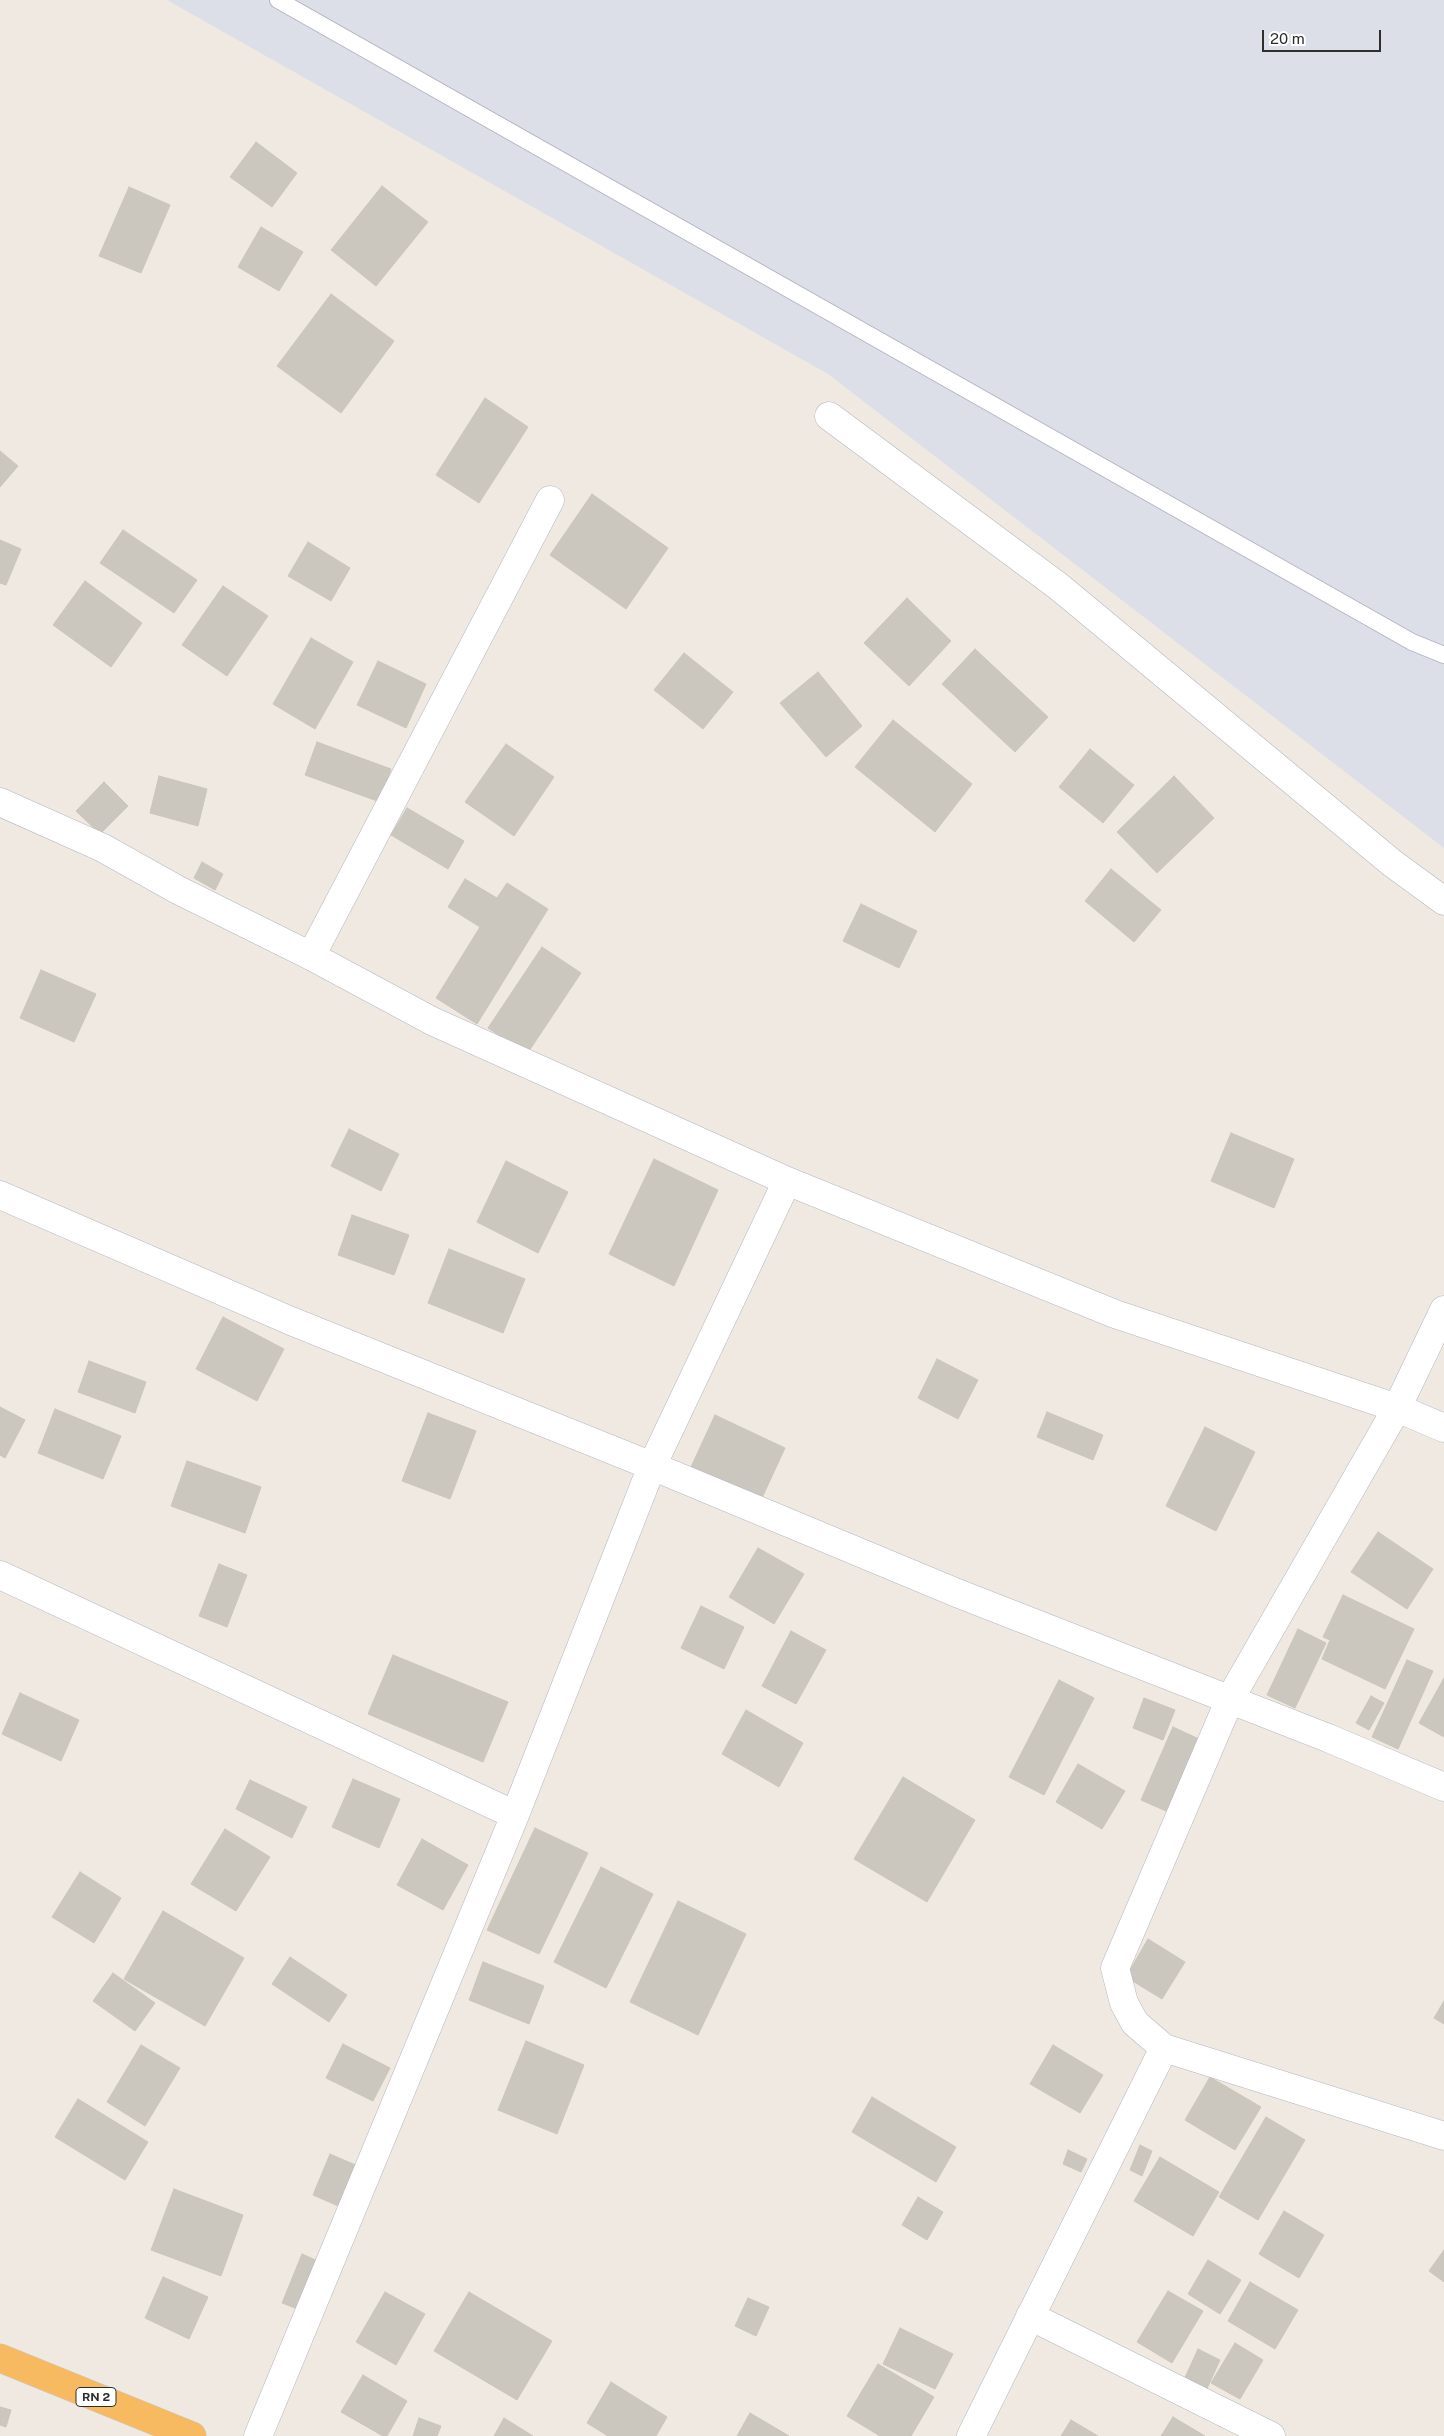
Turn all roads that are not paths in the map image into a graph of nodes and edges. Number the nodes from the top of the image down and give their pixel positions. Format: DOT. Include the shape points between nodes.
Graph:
graph roads {
  1 [pos="278,0"];
  2 [pos="829,416"];
  3 [pos="550,500"];
  4 [pos="1444,655"];
  5 [pos="0,802"];
  6 [pos="1444,901"];
  7 [pos="311,956"];
  8 [pos="787,1181"];
  9 [pos="0,1195"];
  10 [pos="1444,1310"];
  11 [pos="1397,1408"];
  12 [pos="1444,1428"];
  13 [pos="652,1466"];
  14 [pos="0,1575"];
  15 [pos="1230,1699"];
  16 [pos="1444,1787"];
  17 [pos="516,1815"];
  18 [pos="1164,2048"];
  19 [pos="1444,2136"];
  20 [pos="1030,2316"];
  21 [pos="0,2358"];
  22 [pos="192,2436"];
  23 [pos="258,2436"];
  24 [pos="971,2436"];
  25 [pos="1271,2436"];
  1 -- 4 [label="lane" via="1412,642"];
  2 -- 6 [label="street" via="1058,586 1392,863"];
  3 -- 7 [label="street"];
  5 -- 7 [label="street" via="103,848 178,890"];
  7 -- 8 [label="street" via="432,1021"];
  8 -- 11 [label="street" via="1115,1314"];
  8 -- 13 [label="street"];
  9 -- 13 [label="street" via="291,1321"];
  10 -- 11 [label="street"];
  11 -- 12 [label="street"];
  11 -- 15 [label="street"];
  13 -- 15 [label="street" via="957,1593"];
  13 -- 17 [label="street"];
  14 -- 17 [label="street"];
  15 -- 16 [label="street"];
  15 -- 18 [label="street" via="1114,1968 1124,2003 1135,2023"];
  17 -- 23 [label="street"];
  18 -- 19 [label="street"];
  18 -- 20 [label="street"];
  20 -- 24 [label="street"];
  20 -- 25 [label="street"];
  21 -- 22 [label="highway, RN 2"];
}
